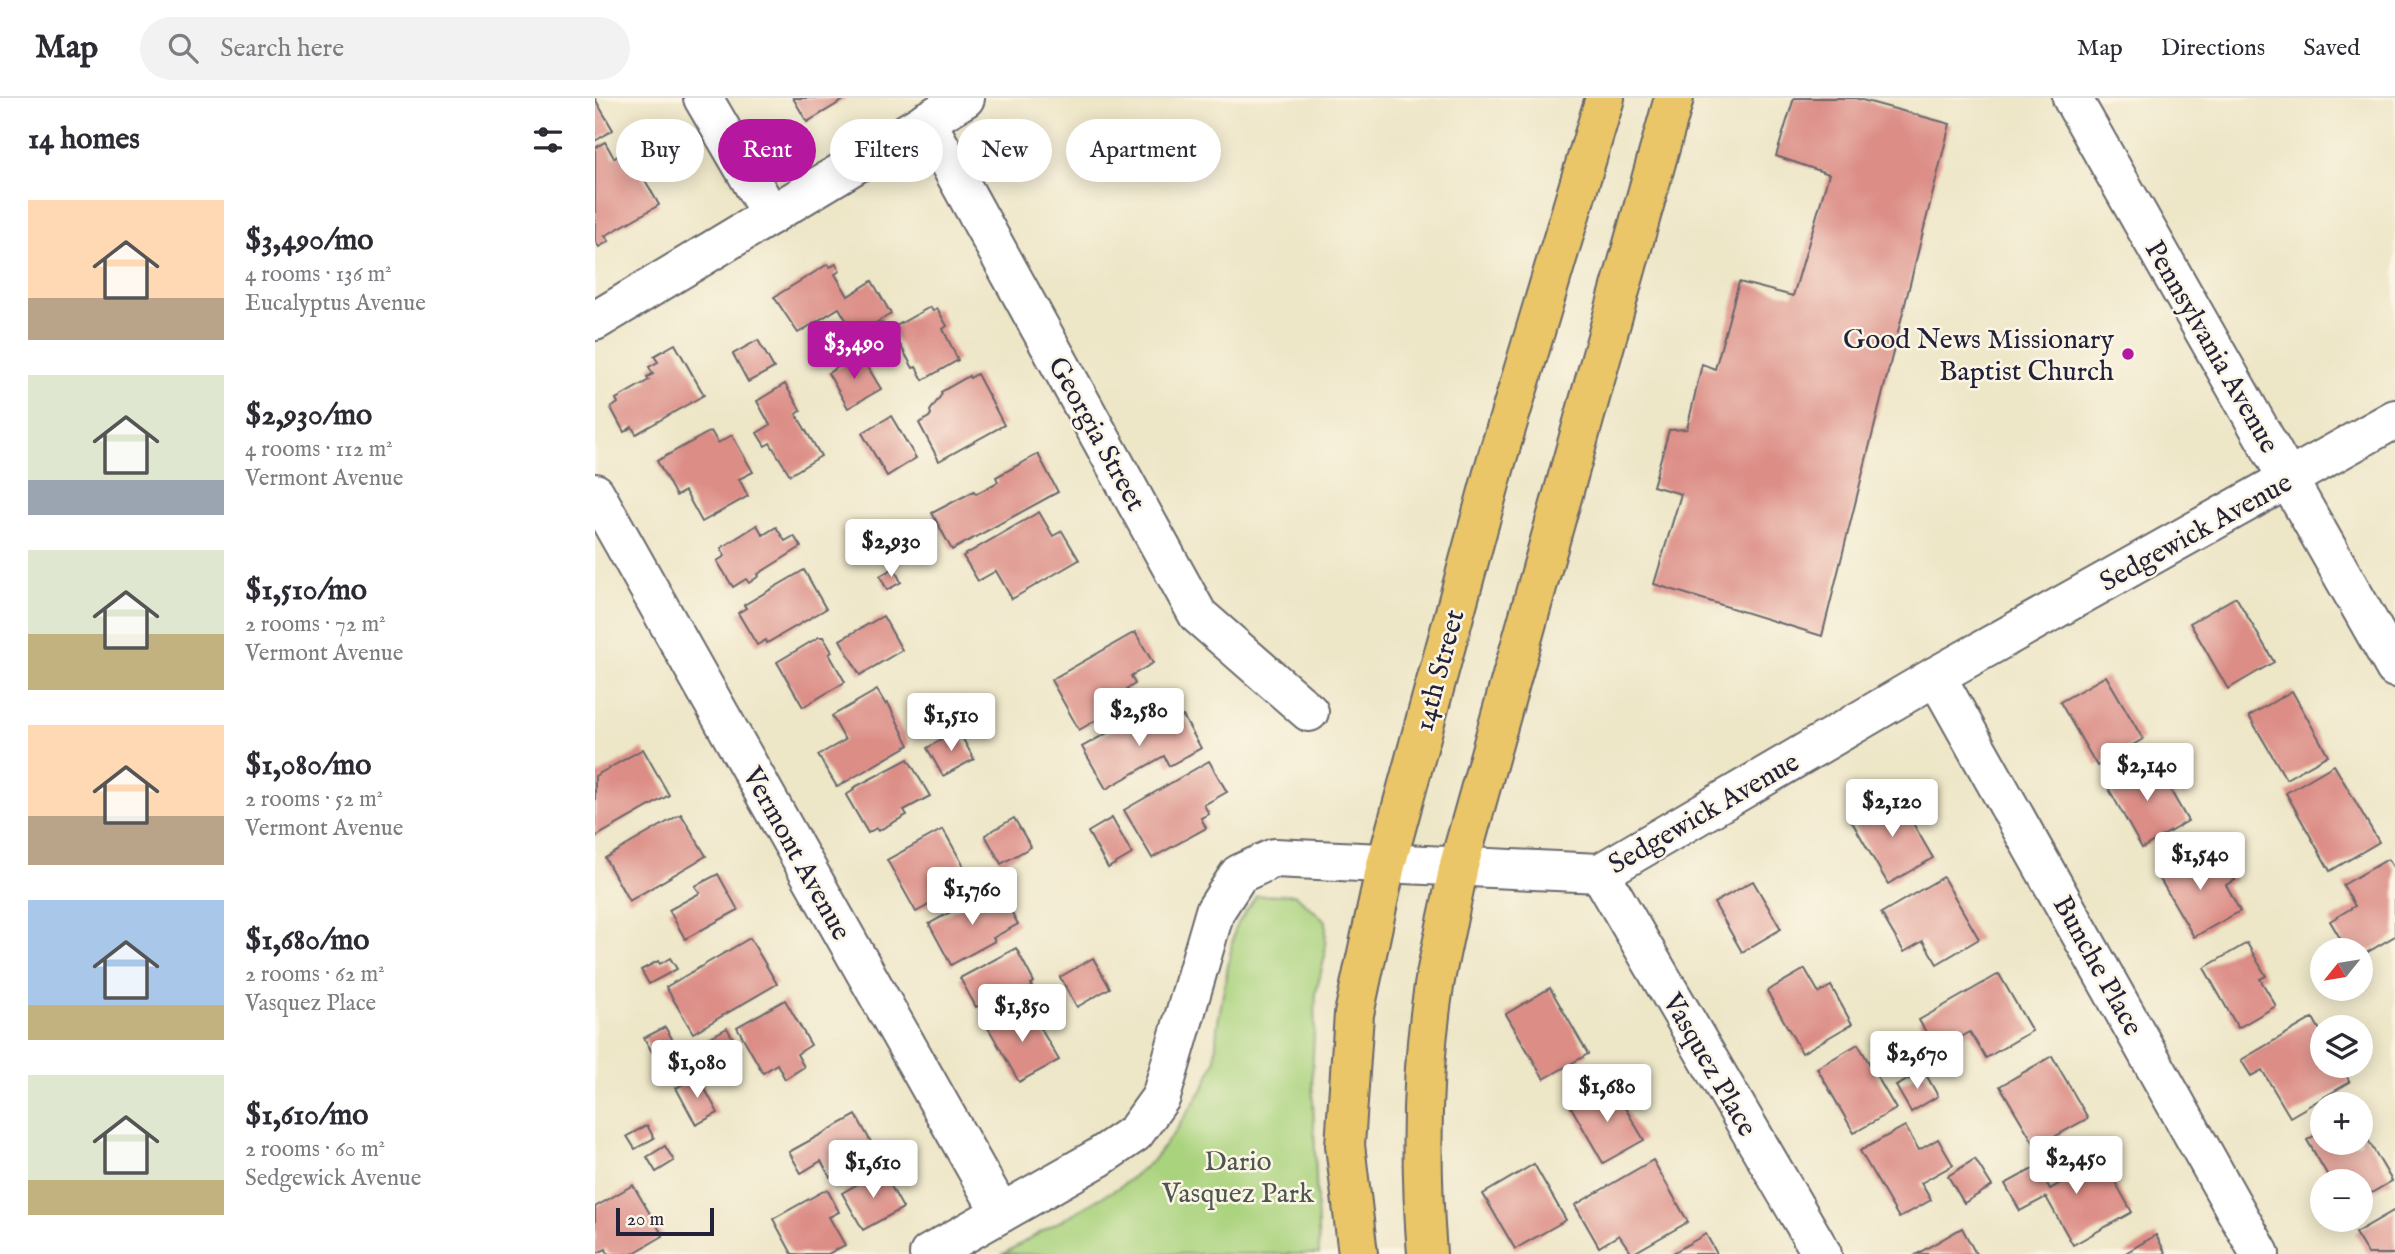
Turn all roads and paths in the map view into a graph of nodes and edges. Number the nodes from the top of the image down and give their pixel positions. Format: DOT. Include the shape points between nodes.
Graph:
graph roads {
  1 [pos="703,98"];
  2 [pos="965,98"];
  3 [pos="1605,98"];
  4 [pos="1674,98"];
  5 [pos="2072,98"];
  6 [pos="929,119"];
  7 [pos="943,152"];
  8 [pos="830,179"];
  9 [pos="771,215"];
  10 [pos="595,321"];
  11 [pos="2395,419"];
  12 [pos="2288,479"];
  13 [pos="595,493"];
  14 [pos="2395,668"];
  15 [pos="1937,676"];
  16 [pos="1309,712"];
  17 [pos="1385,864"];
  18 [pos="1459,865"];
  19 [pos="1600,873"];
  20 [pos="1001,1213"];
  21 [pos="929,1254"];
  22 [pos="1358,1254"];
  23 [pos="1427,1254"];
  24 [pos="1822,1254"];
  25 [pos="2260,1254"];
  1 -- 9 [label="street"];
  2 -- 6 [label="street"];
  3 -- 17 [label="main road, 14th Street" via="1496,462"];
  4 -- 18 [label="main road"];
  5 -- 12 [label="street, Pennsylvania Avenue"];
  7 -- 16 [label="street, Georgia Street" via="1198,615"];
  8 -- 9 [label="street"];
  9 -- 10 [label="street"];
  11 -- 12 [label="street, Sedgewick Avenue"];
  12 -- 14 [label="street, Pennsylvania Avenue"];
  12 -- 15 [label="street, Sedgewick Avenue"];
  13 -- 20 [label="street, Vermont Avenue"];
  15 -- 19 [label="street, Sedgewick Avenue"];
  15 -- 25 [label="street, Bunche Place"];
  17 -- 18 [label="street, Sedgewick Avenue"];
  17 -- 20 [label="street, Sedgewick Avenue" via="1274,858 1238,874 1216,911 1161,1097 1135,1133"];
  17 -- 22 [label="main road, 14th Street" via="1353,1027 1345,1145"];
  18 -- 19 [label="street, Sedgewick Avenue"];
  18 -- 23 [label="main road" via="1434,988 1422,1101 1421,1181"];
  19 -- 24 [label="street, Vasquez Place"];
  20 -- 21 [label="street, Sedgewick Avenue"];
}
